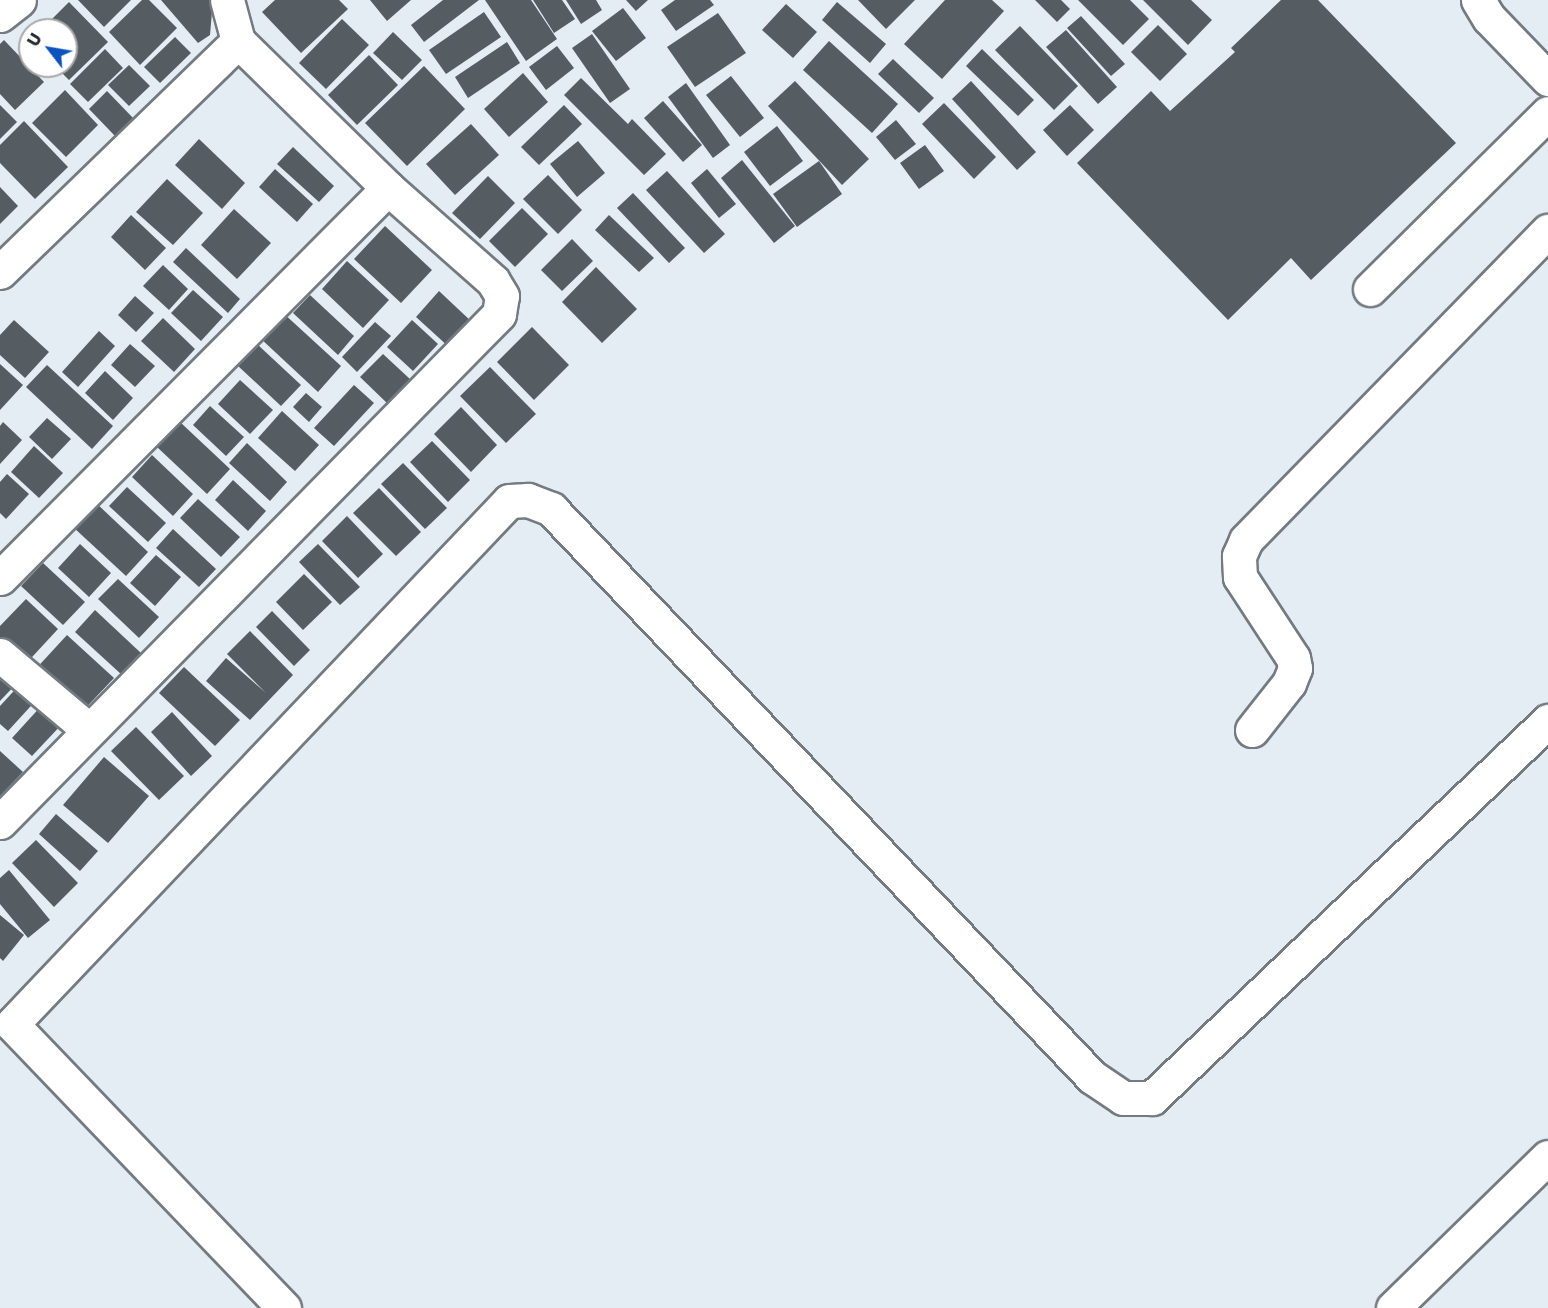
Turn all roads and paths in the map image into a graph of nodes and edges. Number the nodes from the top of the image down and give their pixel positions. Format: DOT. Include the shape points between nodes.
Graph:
graph roads {
  1 [pos="19,0"];
  2 [pos="227,0"];
  3 [pos="1478,0"];
  4 [pos="0,15"];
  5 [pos="238,41"];
  6 [pos="1548,79"];
  7 [pos="1548,113"];
  8 [pos="388,188"];
  9 [pos="1548,231"];
  10 [pos="0,272"];
  11 [pos="1370,289"];
  12 [pos="0,578"];
  13 [pos="0,655"];
  14 [pos="1548,721"];
  15 [pos="88,729"];
  16 [pos="1252,730"];
  17 [pos="0,822"];
  18 [pos="6,1030"];
  19 [pos="1548,1157"];
  20 [pos="284,1308"];
  21 [pos="1393,1308"];
  1 -- 4 [label="street"];
  2 -- 5 [label="street"];
  3 -- 6 [label="street" via="1489,18"];
  5 -- 8 [label="street"];
  5 -- 10 [label="street"];
  7 -- 11 [label="street"];
  8 -- 12 [label="street"];
  8 -- 15 [label="street" via="493,281 502,296 499,314"];
  9 -- 16 [label="street" via="1246,540 1239,556 1240,578 1293,658 1295,668"];
  13 -- 15 [label="street"];
  14 -- 18 [label="street" via="1152,1098 1123,1098 1092,1077 550,509 528,500 509,501"];
  15 -- 17 [label="street"];
  18 -- 20 [label="street"];
  19 -- 21 [label="street"];
}
